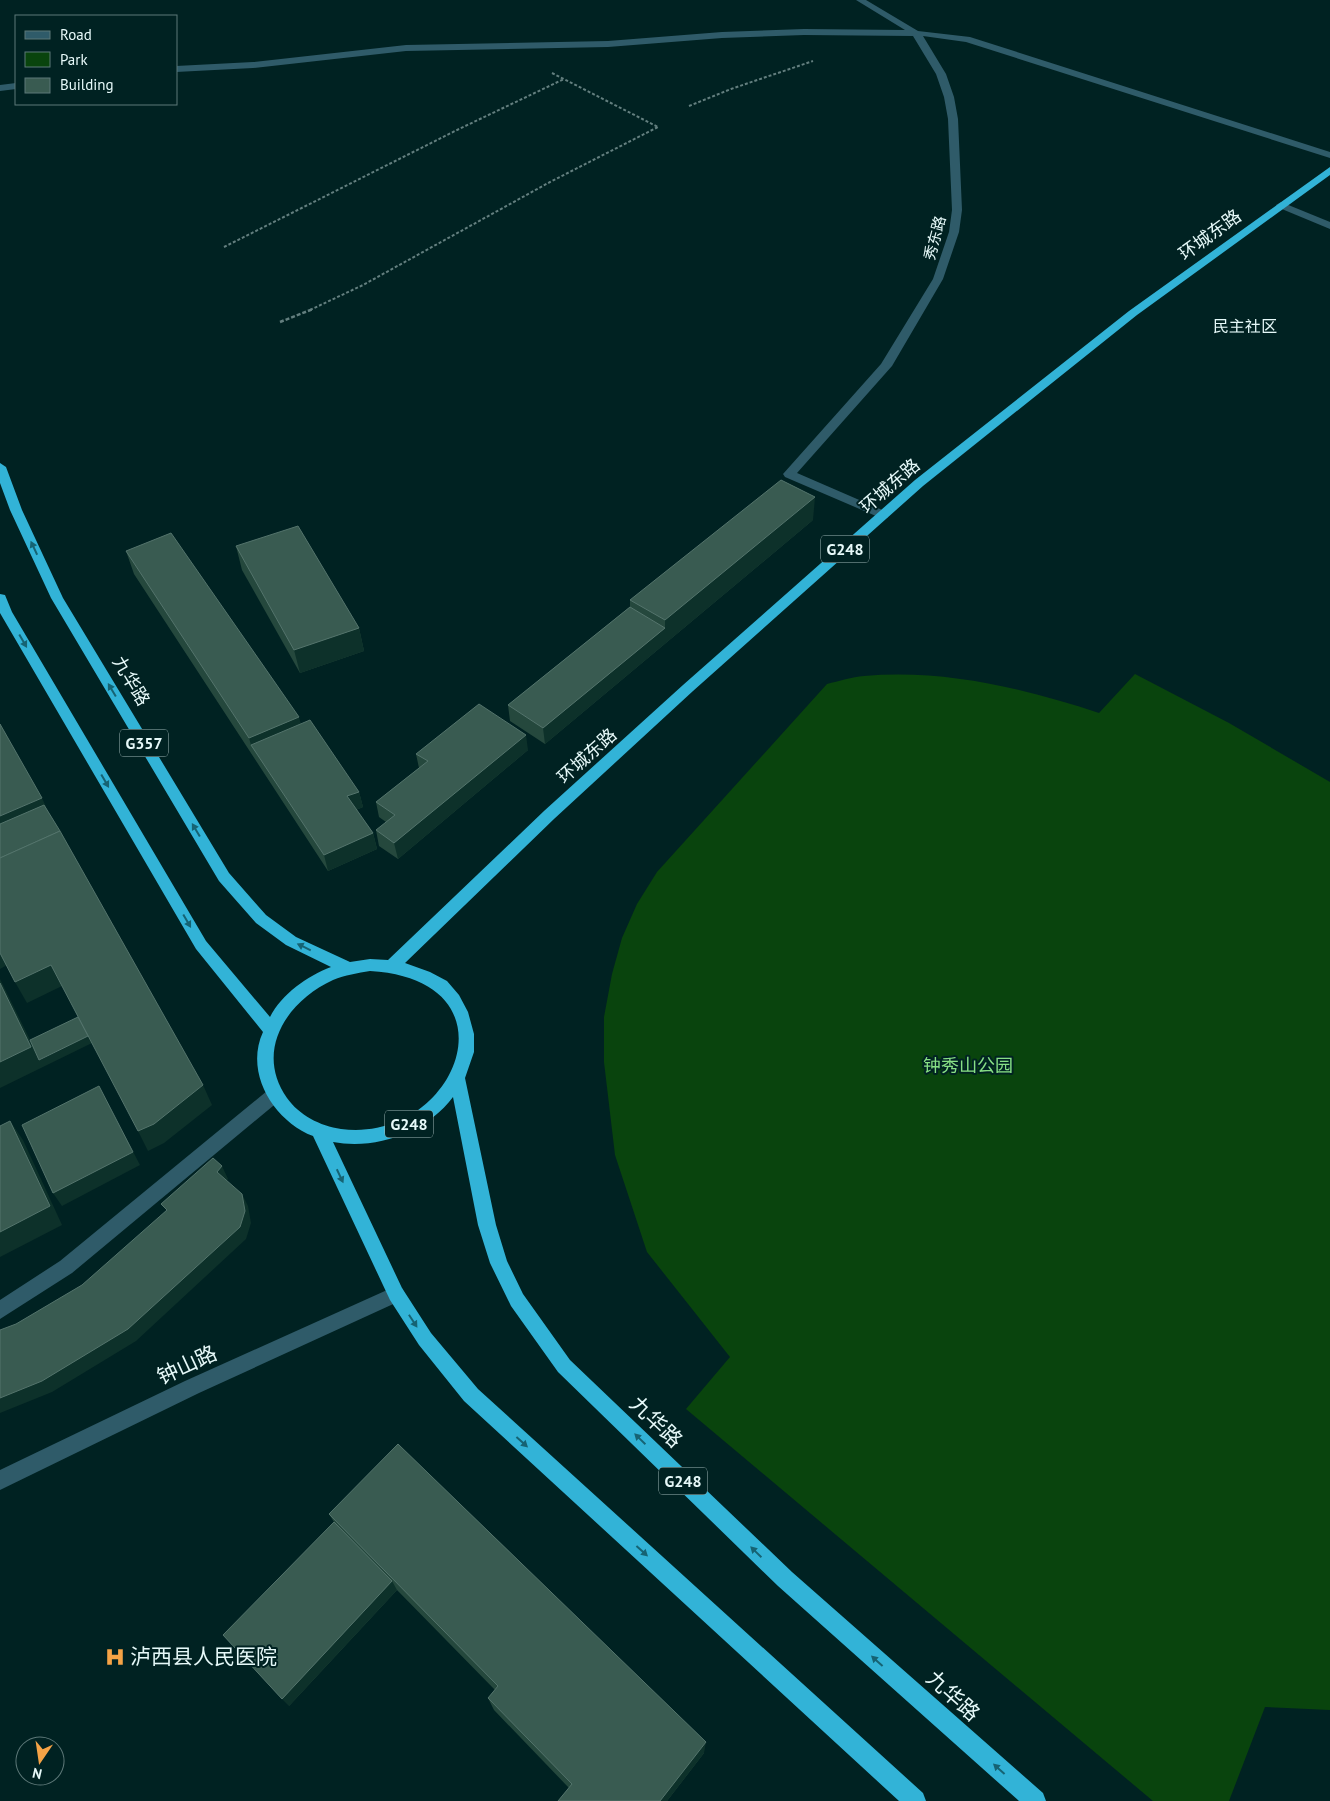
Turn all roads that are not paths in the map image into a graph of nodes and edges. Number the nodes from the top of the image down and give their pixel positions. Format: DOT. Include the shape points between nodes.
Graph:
graph roads {
  1 [pos="860,0"];
  2 [pos="916,33"];
  3 [pos="178,68"];
  4 [pos="15,86"];
  5 [pos="0,88"];
  6 [pos="1330,154"];
  7 [pos="1330,170"];
  8 [pos="1281,205"];
  9 [pos="1330,226"];
  10 [pos="0,467"];
  11 [pos="883,515"];
  12 [pos="0,598"];
  13 [pos="392,966"];
  14 [pos="348,968"];
  15 [pos="270,1030"];
  16 [pos="458,1079"];
  17 [pos="274,1096"];
  18 [pos="320,1132"];
  19 [pos="396,1294"];
  20 [pos="0,1310"];
  21 [pos="0,1480"];
  22 [pos="915,1801"];
  23 [pos="1035,1801"];
  1 -- 2 [label="street, 秀东路"];
  2 -- 3 [label="street" via="804,32 608,44 406,48 253,65"];
  2 -- 6 [label="street" via="967,38"];
  2 -- 11 [label="street, 秀东路" via="941,74 949,96 957,210 948,255 938,279 886,366 789,474"];
  4 -- 5 [label="street"];
  7 -- 8 [label="highway, 环城东路 / G248"];
  8 -- 9 [label="street"];
  8 -- 11 [label="highway, 环城东路 / G248" via="1030,393"];
  14 -- 10 [label="highway, 九华路 / G357, one-way" via="291,941 261,919 224,877 56,598"];
  11 -- 13 [label="highway, 环城东路 / G248" via="578,788"];
  12 -- 15 [label="highway, G357, one-way" via="201,945"];
  13 -- 14 [label="highway, G248"];
  13 -- 16 [label="highway, G248" via="418,973 441,986 458,1005 466,1028 467,1053"];
  14 -- 15 [label="highway, G248" via="322,978 300,992"];
  15 -- 17 [label="highway, G248" via="264,1053 266,1075"];
  16 -- 18 [label="highway, G248" via="441,1102 428,1112 414,1122 384,1134 351,1137"];
  23 -- 16 [label="highway, 九华路 / G248, one-way" via="785,1580 564,1366 517,1300 499,1263 487,1225"];
  17 -- 18 [label="highway, G248" via="293,1117"];
  17 -- 20 [label="street" via="66,1267"];
  18 -- 19 [label="highway, one-way"];
  19 -- 21 [label="street, 钟山路" via="192,1387"];
  19 -- 22 [label="highway, one-way" via="426,1339 471,1395"];
}
